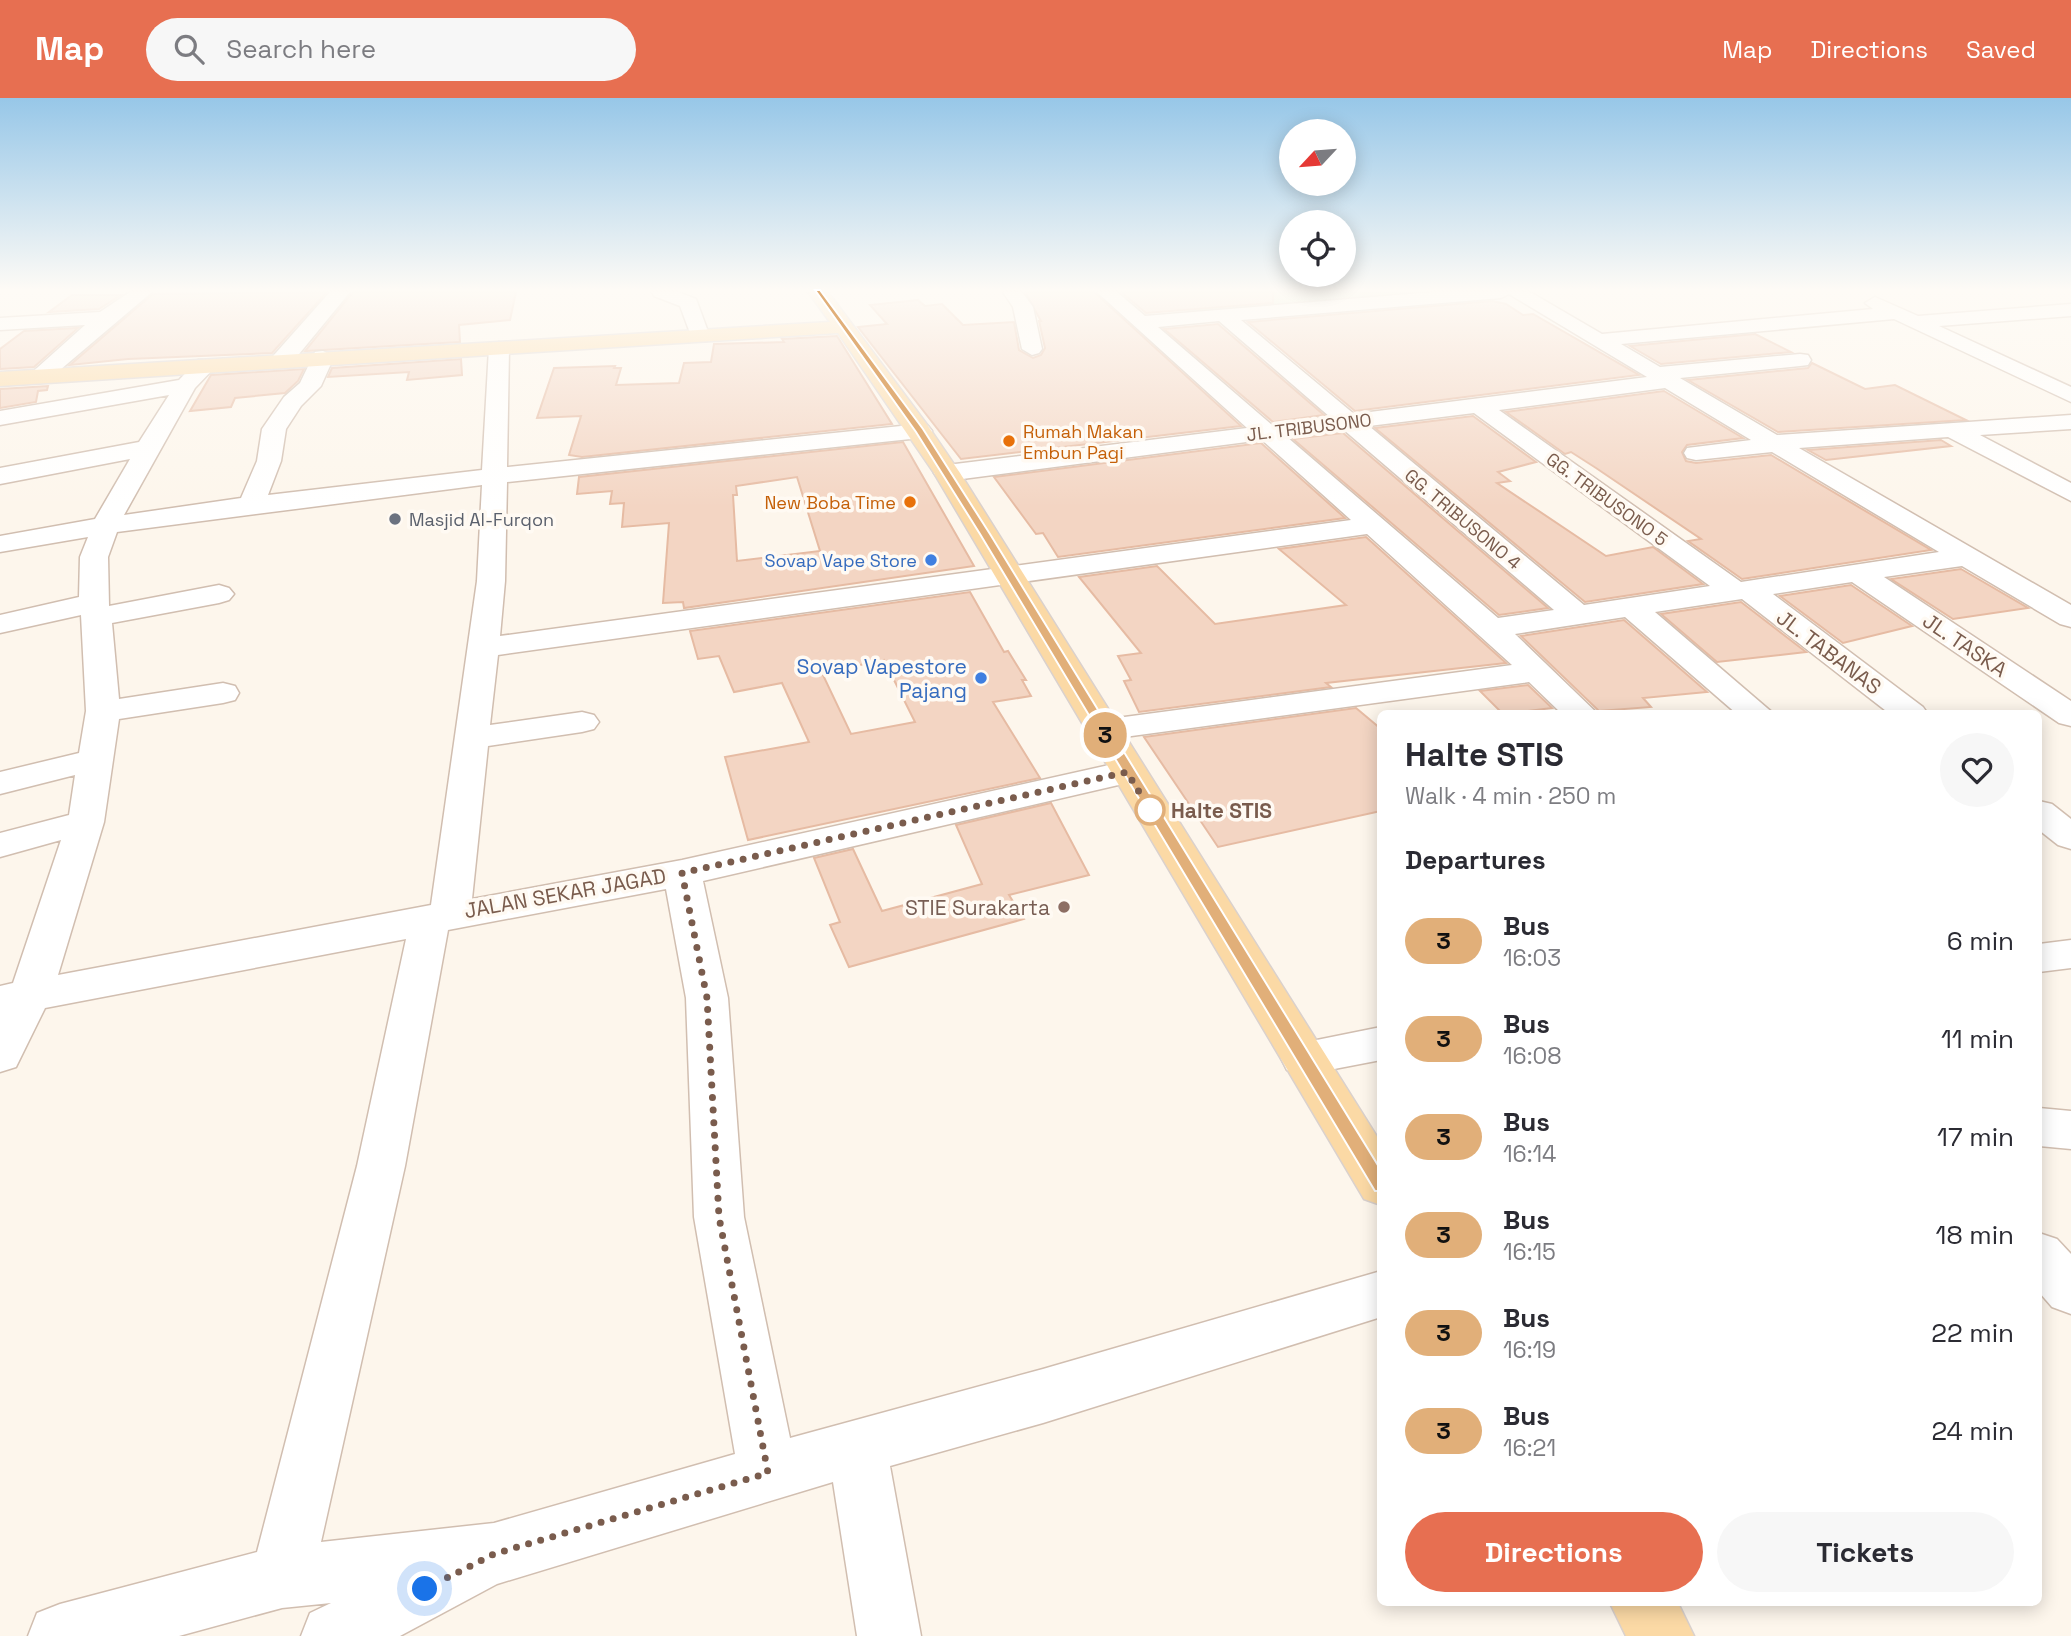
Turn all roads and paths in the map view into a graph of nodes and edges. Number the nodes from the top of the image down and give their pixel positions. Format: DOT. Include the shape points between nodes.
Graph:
graph roads {
  1 [pos="53,364"];
  2 [pos="260,364"];
  3 [pos="320,364"];
  4 [pos="498,364"];
  5 [pos="872,364"];
  6 [pos="1187,364"];
  7 [pos="1280,364"];
  8 [pos="1640,364"];
  9 [pos="1772,364"];
  10 [pos="2006,364"];
  11 [pos="196,375"];
  12 [pos="39,376"];
  13 [pos="1665,378"];
  14 [pos="0,379"];
  15 [pos="2071,395"];
  16 [pos="1479,406"];
  17 [pos="0,418"];
  18 [pos="2071,422"];
  19 [pos="1349,423"];
  20 [pos="1961,430"];
  21 [pos="920,431"];
  22 [pos="1264,433"];
  23 [pos="1778,443"];
  24 [pos="148,448"];
  25 [pos="1696,453"];
  26 [pos="947,473"];
  27 [pos="0,476"];
  28 [pos="494,477"];
  29 [pos="2071,493"];
  30 [pos="251,503"];
  31 [pos="106,524"];
  32 [pos="1372,525"];
  33 [pos="0,544"];
  34 [pos="1969,556"];
  35 [pos="1858,573"];
  36 [pos="1012,576"];
  37 [pos="1742,590"];
  38 [pos="219,594"];
  39 [pos="1631,607"];
  40 [pos="96,610"];
  41 [pos="1578,615"];
  42 [pos="2071,618"];
  43 [pos="0,624"];
  44 [pos="1491,628"];
  45 [pos="483,648"];
  46 [pos="1538,671"];
  47 [pos="223,693"];
  48 [pos="1389,704"];
  49 [pos="1577,710"];
  50 [pos="1751,710"];
  51 [pos="1906,710"];
  52 [pos="103,711"];
  53 [pos="2071,716"];
  54 [pos="582,722"];
  55 [pos="1102,730"];
  56 [pos="472,738"];
  57 [pos="95,760"];
  58 [pos="1127,772"];
  59 [pos="0,783"];
  60 [pos="2042,814"];
  61 [pos="86,822"];
  62 [pos="2071,837"];
  63 [pos="0,845"];
  64 [pos="682,873"];
  65 [pos="440,916"];
  66 [pos="15,998"];
  67 [pos="1377,1044"];
  68 [pos="0,1055"];
  69 [pos="1303,1058"];
  70 [pos="2042,1128"];
  71 [pos="2071,1130"];
  72 [pos="1377,1178"];
  73 [pos="2042,1258"];
  74 [pos="2071,1291"];
  75 [pos="1377,1295"];
  76 [pos="857,1447"];
  77 [pos="768,1473"];
  78 [pos="494,1554"];
  79 [pos="282,1577"];
  80 [pos="1644,1606"];
  81 [pos="60,1636"];
  82 [pos="333,1636"];
  83 [pos="889,1636"];
  84 [pos="1662,1636"];
  1 -- 12 [label="street"];
  2 -- 11 [label="main road"];
  3 -- 30 [label="street" via="310,386 292,402 274,429 269,461"];
  4 -- 28 [label="street"];
  5 -- 21 [label="main road"];
  6 -- 22 [label="street"];
  7 -- 19 [label="street, GG. TRIBUSONO 4"];
  8 -- 13 [label="street"];
  9 -- 13 [label="street, JL. TRIBUSONO"];
  10 -- 15 [label="street"];
  11 -- 12 [label="main road"];
  11 -- 17 [label="street"];
  11 -- 24 [label="street"];
  12 -- 14 [label="main road"];
  13 -- 16 [label="street, JL. TRIBUSONO"];
  13 -- 23 [label="street"];
  16 -- 19 [label="street, JL. TRIBUSONO"];
  16 -- 37 [label="street, GG. TRIBUSONO 5"];
  18 -- 20 [label="street"];
  19 -- 22 [label="street, JL. TRIBUSONO"];
  19 -- 41 [label="street, GG. TRIBUSONO 4"];
  20 -- 23 [label="street"];
  20 -- 29 [label="street"];
  21 -- 26 [label="main road"];
  21 -- 28 [label="street" via="622,450"];
  22 -- 26 [label="street, JL. TRIBUSONO"];
  22 -- 32 [label="street"];
  23 -- 25 [label="street"];
  23 -- 34 [label="street"];
  24 -- 27 [label="street"];
  24 -- 31 [label="street"];
  26 -- 36 [label="main road"];
  28 -- 30 [label="street"];
  28 -- 45 [label="street" via="491,582"];
  30 -- 31 [label="street"];
  31 -- 33 [label="street"];
  31 -- 40 [label="street" via="94,557"];
  32 -- 36 [label="street"];
  32 -- 44 [label="street"];
  34 -- 35 [label="street"];
  34 -- 42 [label="street"];
  35 -- 37 [label="street"];
  35 -- 53 [label="street, JL. TASKA"];
  36 -- 45 [label="street"];
  36 -- 55 [label="main road"];
  37 -- 39 [label="street"];
  37 -- 51 [label="street, JL. TABANAS"];
  38 -- 40 [label="street"];
  39 -- 41 [label="street"];
  39 -- 50 [label="street"];
  40 -- 43 [label="street"];
  40 -- 52 [label="street"];
  41 -- 44 [label="street"];
  44 -- 46 [label="street"];
  45 -- 56 [label="street"];
  46 -- 48 [label="street"];
  46 -- 49 [label="street"];
  47 -- 52 [label="street"];
  48 -- 55 [label="street"];
  52 -- 57 [label="street"];
  54 -- 56 [label="street"];
  55 -- 58 [label="main road"];
  56 -- 65 [label="street"];
  57 -- 59 [label="street"];
  57 -- 61 [label="street"];
  58 -- 64 [label="street, JALAN SEKAR JAGAD"];
  58 -- 69 [label="main road"];
  60 -- 62 [label="street"];
  61 -- 63 [label="street"];
  61 -- 66 [label="street"];
  64 -- 65 [label="street, JALAN SEKAR JAGAD"];
  64 -- 77 [label="street" via="707,998 719,1217"];
  65 -- 66 [label="street, JALAN SEKAR JAGAD"];
  65 -- 79 [label="street"];
  66 -- 68 [label="street"];
  67 -- 69 [label="street"];
  69 -- 72 [label="main road"];
  70 -- 71 [label="street"];
  73 -- 74 [label="street"];
  75 -- 76 [label="street"];
  76 -- 77 [label="street"];
  76 -- 83 [label="street"];
  77 -- 78 [label="street"];
  78 -- 79 [label="street"];
  78 -- 82 [label="street"];
  79 -- 81 [label="street"];
  80 -- 84 [label="main road"];
}
